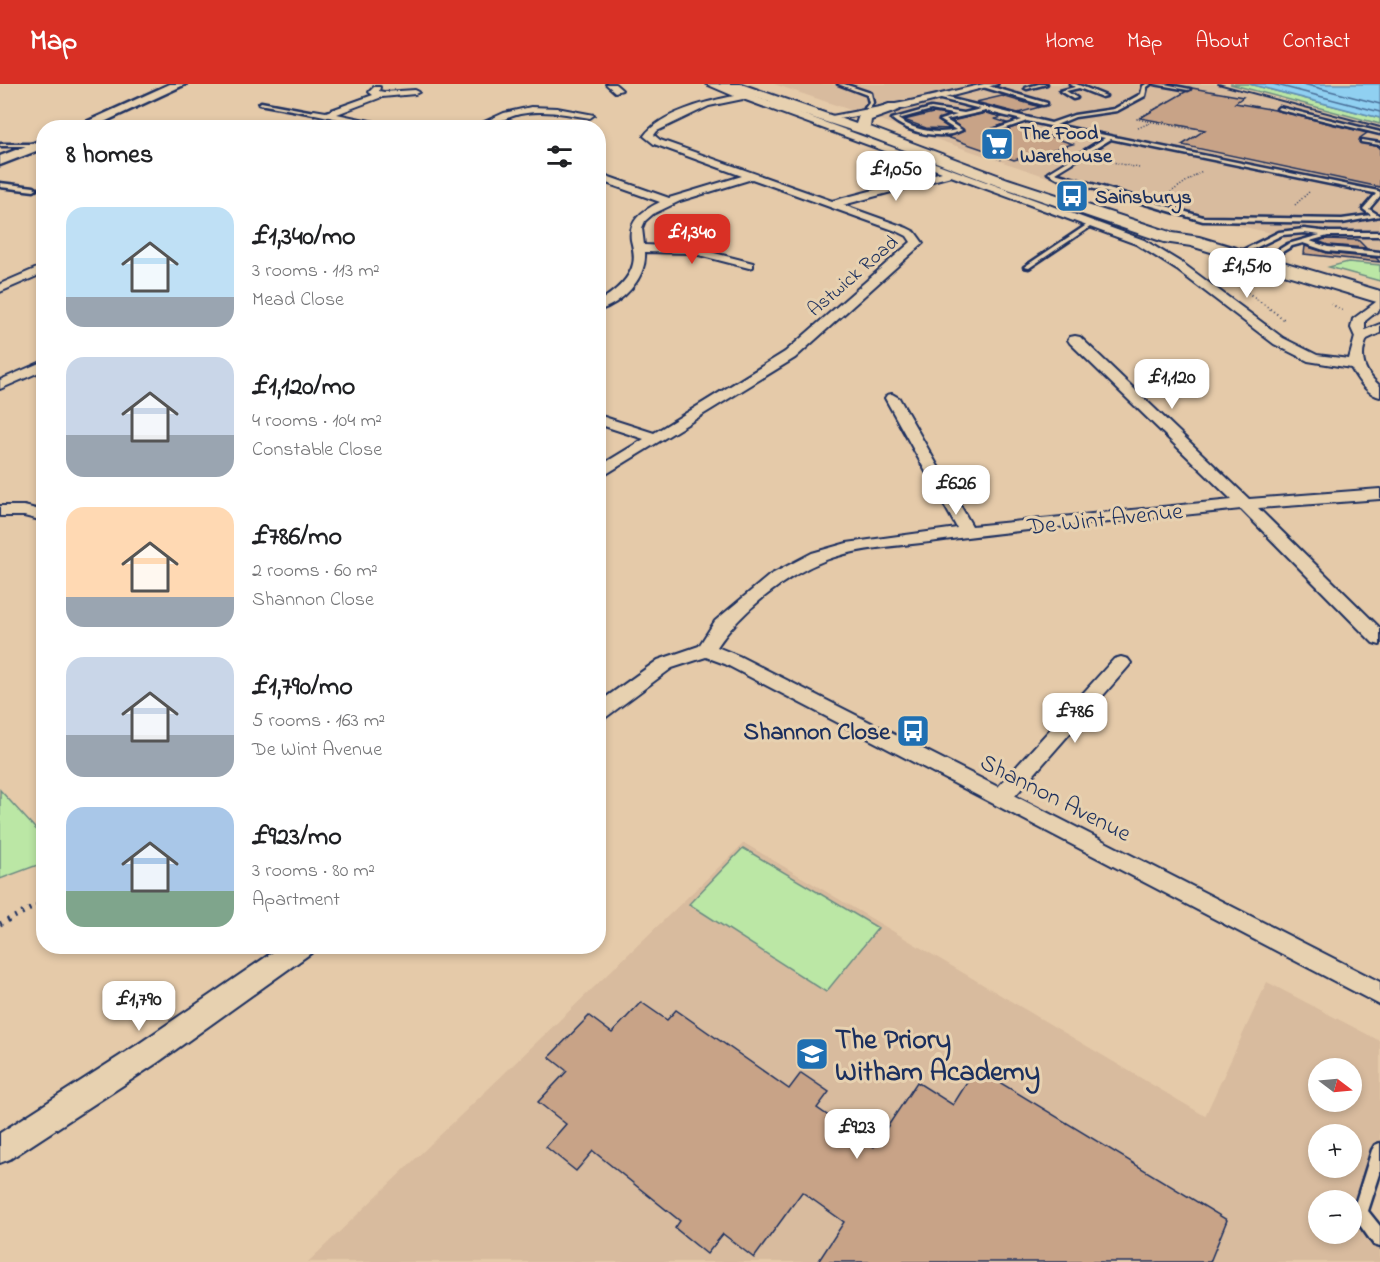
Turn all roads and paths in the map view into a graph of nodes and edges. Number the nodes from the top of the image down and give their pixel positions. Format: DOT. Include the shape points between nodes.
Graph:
graph roads {
  1 [pos="180,84"];
  2 [pos="710,84"];
  3 [pos="727,84"];
  4 [pos="840,84"];
  5 [pos="994,84"];
  6 [pos="1045,84"];
  7 [pos="1149,84"];
  8 [pos="1156,84"];
  9 [pos="1180,84"];
  10 [pos="1075,85"];
  11 [pos="385,86"];
  12 [pos="985,86"];
  13 [pos="1195,87"];
  14 [pos="1027,88"];
  15 [pos="1188,89"];
  16 [pos="415,92"];
  17 [pos="380,94"];
  18 [pos="746,96"];
  19 [pos="1104,96"];
  20 [pos="939,97"];
  21 [pos="1075,98"];
  22 [pos="1170,100"];
  23 [pos="261,103"];
  24 [pos="914,103"];
  25 [pos="1045,104"];
  26 [pos="867,106"];
  27 [pos="894,107"];
  28 [pos="1279,108"];
  29 [pos="985,110"];
  30 [pos="314,113"];
  31 [pos="327,115"];
  32 [pos="590,115"];
  33 [pos="824,115"];
  34 [pos="966,115"];
  35 [pos="97,120"];
  36 [pos="354,120"];
  37 [pos="493,120"];
  38 [pos="1027,120"];
  39 [pos="1051,125"];
  40 [pos="863,129"];
  41 [pos="1191,129"];
  42 [pos="995,131"];
  43 [pos="1380,133"];
  44 [pos="1110,137"];
  45 [pos="1363,141"];
  46 [pos="36,144"];
  47 [pos="1380,144"];
  48 [pos="0,145"];
  49 [pos="36,146"];
  50 [pos="1218,159"];
  51 [pos="0,161"];
  52 [pos="951,173"];
  53 [pos="753,176"];
  54 [pos="606,181"];
  55 [pos="0,185"];
  56 [pos="1360,188"];
  57 [pos="34,189"];
  58 [pos="1380,191"];
  59 [pos="670,202"];
  60 [pos="834,204"];
  61 [pos="1152,205"];
  62 [pos="1378,216"];
  63 [pos="1091,224"];
  64 [pos="1329,234"];
  65 [pos="1380,234"];
  66 [pos="1302,241"];
  67 [pos="639,248"];
  68 [pos="1380,254"];
  69 [pos="1243,261"];
  70 [pos="748,265"];
  71 [pos="1028,267"];
  72 [pos="36,272"];
  73 [pos="0,288"];
  74 [pos="606,303"];
  75 [pos="1378,305"];
  76 [pos="1380,328"];
  77 [pos="1360,337"];
  78 [pos="1076,340"];
  79 [pos="1355,364"];
  80 [pos="36,369"];
  81 [pos="0,385"];
  82 [pos="1380,393"];
  83 [pos="892,398"];
  84 [pos="606,422"];
  85 [pos="655,438"];
  86 [pos="606,469"];
  87 [pos="1380,494"];
  88 [pos="1245,504"];
  89 [pos="0,511"];
  90 [pos="36,514"];
  91 [pos="967,532"];
  92 [pos="1380,639"];
  93 [pos="706,650"];
  94 [pos="1121,663"];
  95 [pos="606,707"];
  96 [pos="1000,799"];
  97 [pos="36,906"];
  98 [pos="0,924"];
  99 [pos="291,954"];
  100 [pos="1380,994"];
  101 [pos="0,1149"];
  102 [pos="1380,1150"];
  103 [pos="1380,1239"];
  1 -- 35 [label="main road"];
  2 -- 18 [label="street"];
  3 -- 33 [label="main road"];
  4 -- 26 [label="lane" via="869,94 871,103"];
  5 -- 12 [label="street"];
  6 -- 14 [label="lane"];
  7 -- 39 [label="lane" via="1143,95 1115,110 1074,116"];
  8 -- 15 [label="lane"];
  9 -- 13 [label="lane"];
  10 -- 19 [label="lane"];
  10 -- 21 [label="lane" via="1062,91"];
  11 -- 17 [label="street" via="373,91"];
  12 -- 20 [label="street"];
  12 -- 25 [label="lane"];
  16 -- 17 [label="street"];
  17 -- 31 [label="street"];
  18 -- 52 [label="street"];
  18 -- 53 [label="street, Astwick Road" via="706,105 654,129 649,136"];
  20 -- 24 [label="street"];
  20 -- 29 [label="lane"];
  22 -- 41 [label="path" via="1137,119"];
  23 -- 30 [label="lane"];
  24 -- 26 [label="street"];
  24 -- 27 [label="street"];
  26 -- 33 [label="street"];
  27 -- 33 [label="street"];
  27 -- 40 [label="main road" via="864,118"];
  28 -- 43 [label="lane"];
  29 -- 34 [label="lane"];
  29 -- 38 [label="lane"];
  30 -- 31 [label="street"];
  31 -- 36 [label="street"];
  32 -- 37 [label="street" via="550,109 521,110"];
  33 -- 40 [label="main road" via="850,128"];
  34 -- 34 [label="lane" via="942,120 960,130 945,135 894,119 931,109"];
  38 -- 39 [label="lane"];
  38 -- 42 [label="lane"];
  39 -- 44 [label="lane"];
  40 -- 69 [label="main road" via="1002,182 1170,238 1174,245"];
  44 -- 50 [label="lane"];
  44 -- 61 [label="lane" via="1051,173"];
  45 -- 47 [label="lane"];
  46 -- 48 [label="lane"];
  49 -- 51 [label="main road"];
  50 -- 56 [label="lane"];
  50 -- 61 [label="path"];
  52 -- 60 [label="street"];
  52 -- 63 [label="street"];
  53 -- 59 [label="street"];
  53 -- 60 [label="street, Astwick Road"];
  54 -- 59 [label="street"];
  55 -- 57 [label="lane"];
  56 -- 58 [label="lane"];
  56 -- 62 [label="lane" via="1379,193 1366,208"];
  59 -- 67 [label="street" via="641,219 635,234"];
  60 -- 85 [label="street, Astwick Road" via="903,230 917,243 790,355"];
  61 -- 62 [label="lane" via="1213,220 1342,221"];
  63 -- 71 [label="lane"];
  63 -- 79 [label="street" via="1166,255 1219,298 1301,354"];
  64 -- 65 [label="lane"];
  64 -- 66 [label="lane"];
  64 -- 69 [label="lane" via="1281,233"];
  66 -- 68 [label="lane" via="1327,249"];
  66 -- 69 [label="lane"];
  67 -- 70 [label="street" via="691,250"];
  67 -- 74 [label="street" via="639,267 633,279"];
  69 -- 75 [label="main road"];
  69 -- 75 [label="main road" via="1310,291"];
  72 -- 73 [label="street"];
  75 -- 77 [label="street" via="1359,319"];
  76 -- 77 [label="street"];
  77 -- 79 [label="street"];
  78 -- 88 [label="street"];
  79 -- 82 [label="street" via="1360,375"];
  80 -- 81 [label="street"];
  83 -- 91 [label="street"];
  84 -- 85 [label="street"];
  85 -- 86 [label="street, Astwick Road"];
  87 -- 88 [label="street, De Wint Avenue"];
  88 -- 91 [label="street, De Wint Avenue"];
  88 -- 92 [label="street"];
  89 -- 90 [label="street"];
  91 -- 93 [label="street, De Wint Avenue" via="847,548 818,557 776,579 722,625"];
  93 -- 95 [label="street" via="665,664"];
  93 -- 96 [label="street, Shannon Avenue"];
  94 -- 96 [label="street"];
  96 -- 100 [label="street, Shannon Avenue"];
  97 -- 98 [label="path"];
  99 -- 101 [label="street" via="147,1054"];
  102 -- 103 [label="lane" via="1359,1213"];
}
